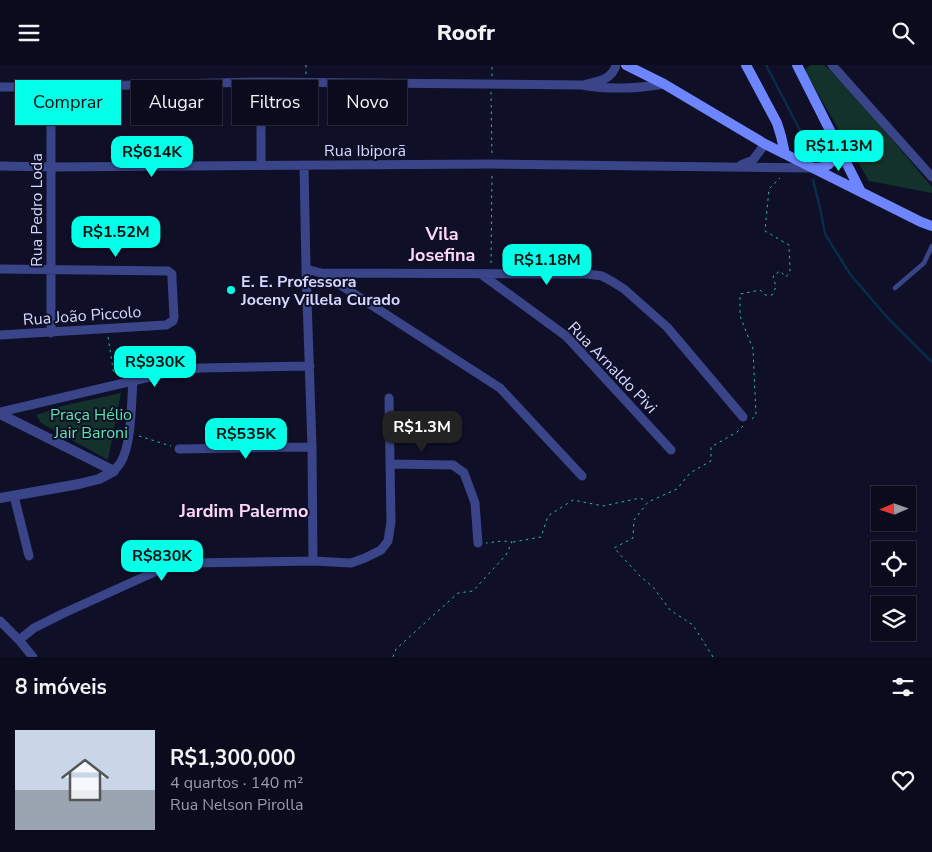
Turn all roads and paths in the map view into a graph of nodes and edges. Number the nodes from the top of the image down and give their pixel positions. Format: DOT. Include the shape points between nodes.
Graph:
graph roads {
  1 [pos="616,65"];
  2 [pos="626,65"];
  3 [pos="746,65"];
  4 [pos="797,65"];
  5 [pos="832,65"];
  6 [pos="232,83"];
  7 [pos="318,83"];
  8 [pos="664,84"];
  9 [pos="121,85"];
  10 [pos="582,85"];
  11 [pos="0,87"];
  12 [pos="15,87"];
  13 [pos="51,125"];
  14 [pos="261,125"];
  15 [pos="765,144"];
  16 [pos="836,144"];
  17 [pos="785,154"];
  18 [pos="261,165"];
  19 [pos="304,165"];
  20 [pos="0,166"];
  21 [pos="51,167"];
  22 [pos="731,168"];
  23 [pos="790,168"];
  24 [pos="813,168"];
  25 [pos="932,177"];
  26 [pos="860,190"];
  27 [pos="932,226"];
  28 [pos="932,246"];
  29 [pos="0,269"];
  30 [pos="306,269"];
  31 [pos="51,270"];
  32 [pos="321,273"];
  33 [pos="481,274"];
  34 [pos="894,288"];
  35 [pos="106,329"];
  36 [pos="51,333"];
  37 [pos="0,335"];
  38 [pos="310,366"];
  39 [pos="133,381"];
  40 [pos="115,385"];
  41 [pos="389,398"];
  42 [pos="0,413"];
  43 [pos="745,421"];
  44 [pos="129,433"];
  45 [pos="312,447"];
  46 [pos="179,449"];
  47 [pos="671,450"];
  48 [pos="390,464"];
  49 [pos="114,471"];
  50 [pos="582,476"];
  51 [pos="14,496"];
  52 [pos="0,498"];
  53 [pos="648,502"];
  54 [pos="512,542"];
  55 [pos="478,543"];
  56 [pos="29,556"];
  57 [pos="313,561"];
  58 [pos="0,621"];
  59 [pos="19,641"];
  60 [pos="33,657"];
  61 [pos="393,657"];
  62 [pos="712,657"];
  1 -- 10 [label="street" via="612,75"];
  2 -- 8 [label="main road"];
  3 -- 17 [label="main road" via="777,123"];
  4 -- 16 [label="main road"];
  5 -- 25 [label="street"];
  6 -- 9 [label="street"];
  7 -- 10 [label="street"];
  8 -- 10 [label="street" via="641,88"];
  8 -- 15 [label="main road"];
  11 -- 12 [label="street"];
  13 -- 21 [label="street, Rua Pedro Loda"];
  14 -- 18 [label="street"];
  15 -- 17 [label="main road"];
  15 -- 22 [label="street, Rua Ibiporã" via="753,160"];
  16 -- 24 [label="main road" via="832,162"];
  16 -- 26 [label="main road"];
  17 -- 24 [label="main road"];
  18 -- 19 [label="street, Rua Ibiporã"];
  18 -- 21 [label="street, Rua Ibiporã"];
  19 -- 22 [label="street, Rua Ibiporã"];
  19 -- 30 [label="street"];
  20 -- 21 [label="street, Rua Ibiporã"];
  21 -- 31 [label="street, Rua Pedro Loda"];
  22 -- 23 [label="street, Rua Ibiporã"];
  23 -- 24 [label="street, Rua Ibiporã"];
  23 -- 43 [label="path" via="769,189 765,231 789,245 790,271 786,277 780,271 773,276 776,287 772,295 765,295 760,290 740,294 740,316 753,349 756,415"];
  24 -- 26 [label="main road"];
  26 -- 27 [label="main road"];
  28 -- 34 [label="lane" via="924,263"];
  29 -- 31 [label="street"];
  30 -- 32 [label="street"];
  30 -- 38 [label="street"];
  31 -- 35 [label="street, Rua João Piccolo" via="164,270 172,274 174,317 170,324"];
  31 -- 36 [label="street, Rua Pedro Loda"];
  32 -- 33 [label="street"];
  32 -- 50 [label="street" via="500,388"];
  33 -- 43 [label="street" via="588,274 613,281 667,327"];
  33 -- 47 [label="street, Rua Arnaldo Pivi" via="566,336"];
  35 -- 36 [label="street, Rua João Piccolo"];
  35 -- 40 [label="path"];
  36 -- 37 [label="street, Rua João Piccolo"];
  38 -- 39 [label="street" via="200,368"];
  38 -- 45 [label="street"];
  39 -- 40 [label="street"];
  39 -- 44 [label="street"];
  40 -- 42 [label="street"];
  41 -- 48 [label="street"];
  42 -- 49 [label="street"];
  43 -- 53 [label="path" via="736,432 711,447 712,461 690,473 677,489"];
  44 -- 46 [label="path"];
  44 -- 49 [label="street" via="121,463"];
  45 -- 46 [label="street"];
  45 -- 57 [label="street"];
  48 -- 55 [label="street" via="453,465 464,473 475,503"];
  48 -- 57 [label="street" via="391,523 388,541 381,550 351,563"];
  49 -- 51 [label="street" via="99,479"];
  51 -- 52 [label="street"];
  51 -- 56 [label="street"];
  53 -- 54 [label="path" via="640,498 603,505 573,500 548,516 541,537"];
  53 -- 62 [label="path" via="634,520 633,538 614,548 653,587 670,610 693,625"];
  54 -- 55 [label="path"];
  54 -- 61 [label="path" via="506,555 473,591 458,593 396,649"];
  57 -- 59 [label="street" via="173,566 64,613 34,628"];
  58 -- 59 [label="street"];
  59 -- 60 [label="street"];
}
